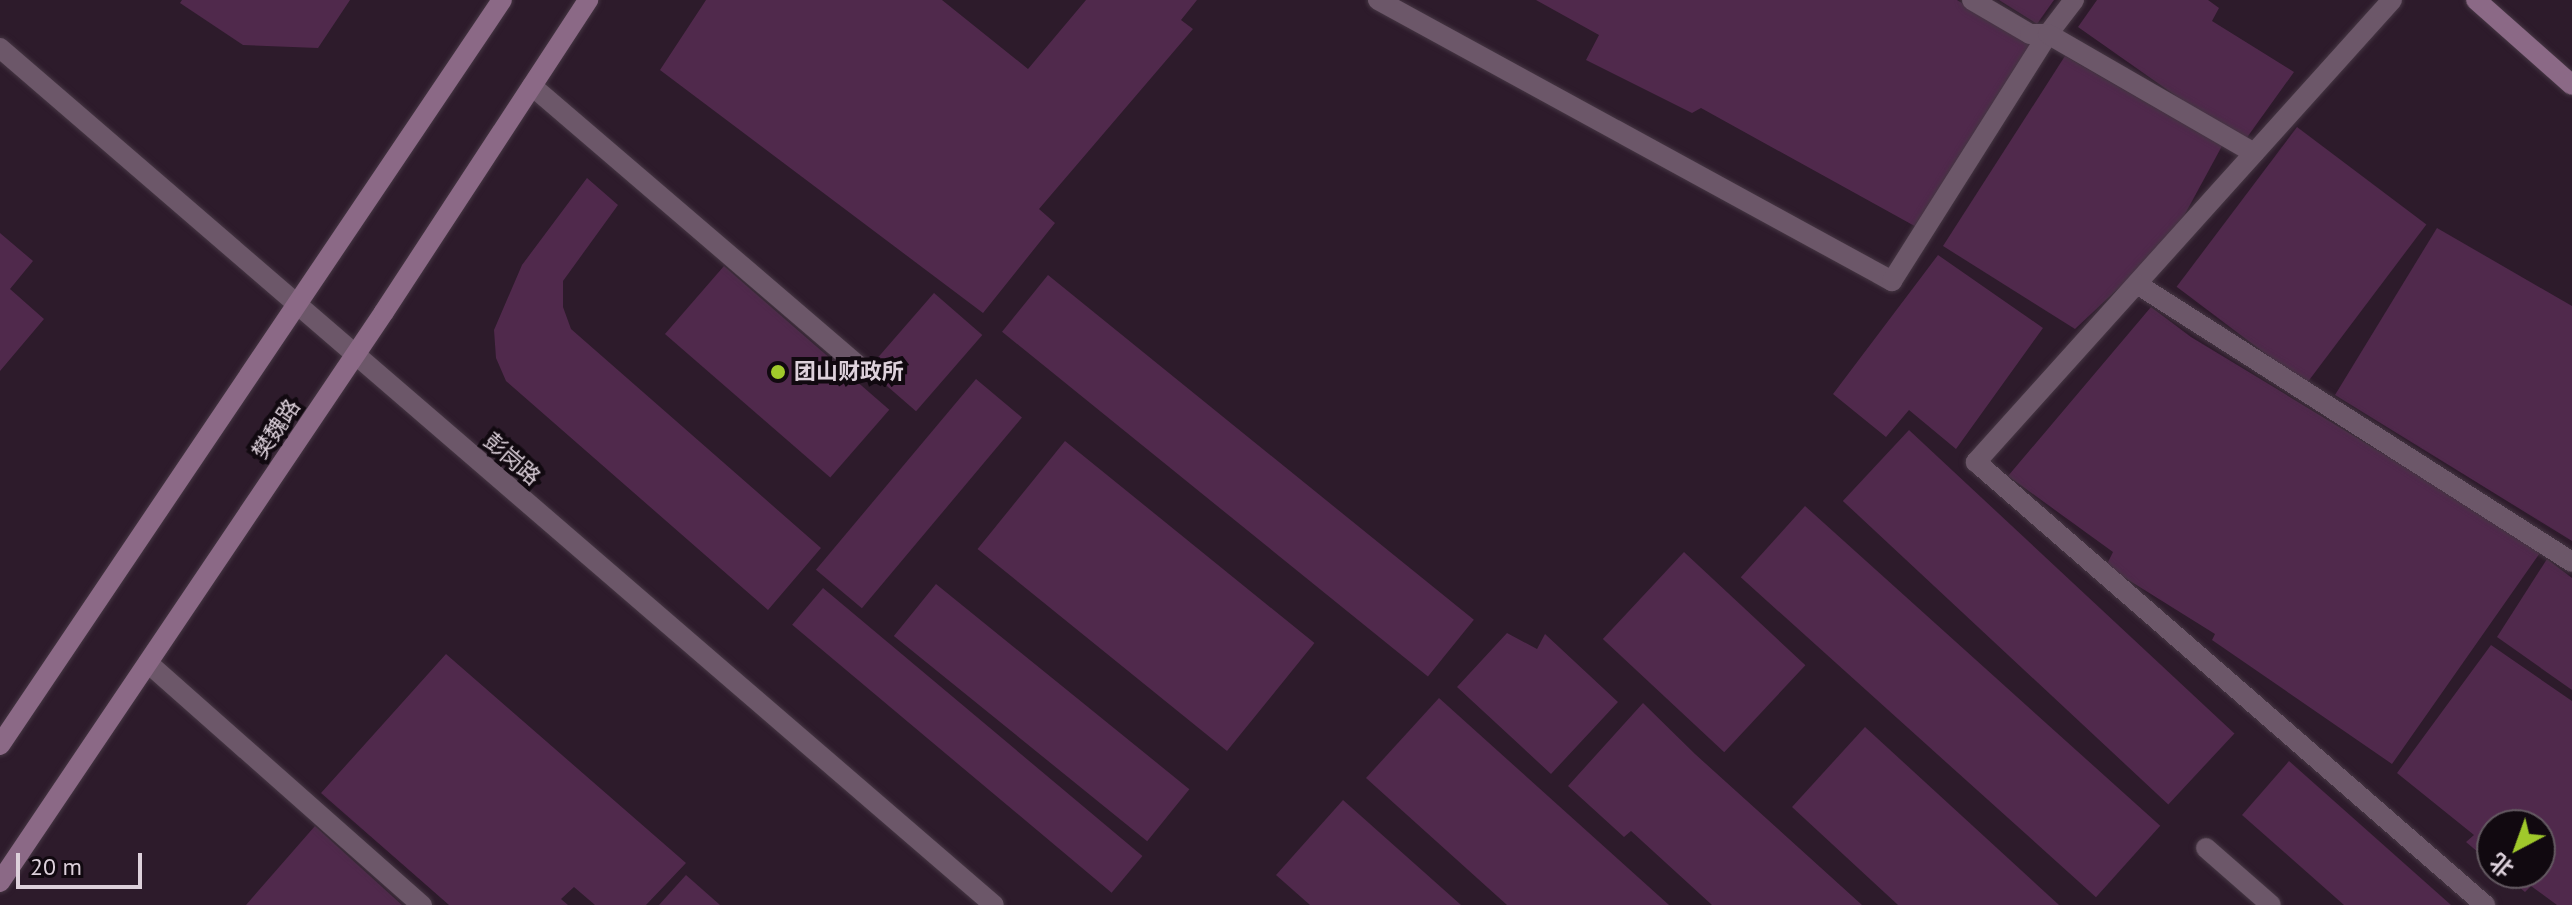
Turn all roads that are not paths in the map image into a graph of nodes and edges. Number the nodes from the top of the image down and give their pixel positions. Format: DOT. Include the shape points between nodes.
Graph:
graph roads {
  1 [pos="502,0"];
  2 [pos="588,0"];
  3 [pos="1378,0"];
  4 [pos="1972,0"];
  5 [pos="2074,0"];
  6 [pos="2392,0"];
  7 [pos="2476,0"];
  8 [pos="2048,34"];
  9 [pos="0,48"];
  10 [pos="2572,85"];
  11 [pos="532,86"];
  12 [pos="2254,153"];
  13 [pos="2137,284"];
  14 [pos="298,307"];
  15 [pos="354,355"];
  16 [pos="859,366"];
  17 [pos="2572,562"];
  18 [pos="148,663"];
  19 [pos="0,745"];
  20 [pos="2206,848"];
  21 [pos="0,882"];
  22 [pos="422,905"];
  23 [pos="994,905"];
  24 [pos="2271,905"];
  25 [pos="2485,905"];
  1 -- 14 [label="street"];
  2 -- 11 [label="street, 樊魏路"];
  3 -- 8 [label="street" via="1892,281"];
  4 -- 8 [label="street" via="2030,34"];
  5 -- 8 [label="street"];
  6 -- 12 [label="street"];
  7 -- 10 [label="street"];
  8 -- 12 [label="street"];
  9 -- 14 [label="street, 彭岗路"];
  11 -- 15 [label="street, 樊魏路"];
  11 -- 16 [label="street"];
  12 -- 13 [label="street"];
  13 -- 17 [label="street"];
  13 -- 25 [label="street" via="1976,462"];
  14 -- 15 [label="street, 彭岗路"];
  14 -- 19 [label="street"];
  15 -- 18 [label="street, 樊魏路"];
  15 -- 23 [label="street, 彭岗路"];
  18 -- 21 [label="street, 樊魏路"];
  18 -- 22 [label="street"];
  20 -- 24 [label="street"];
}
